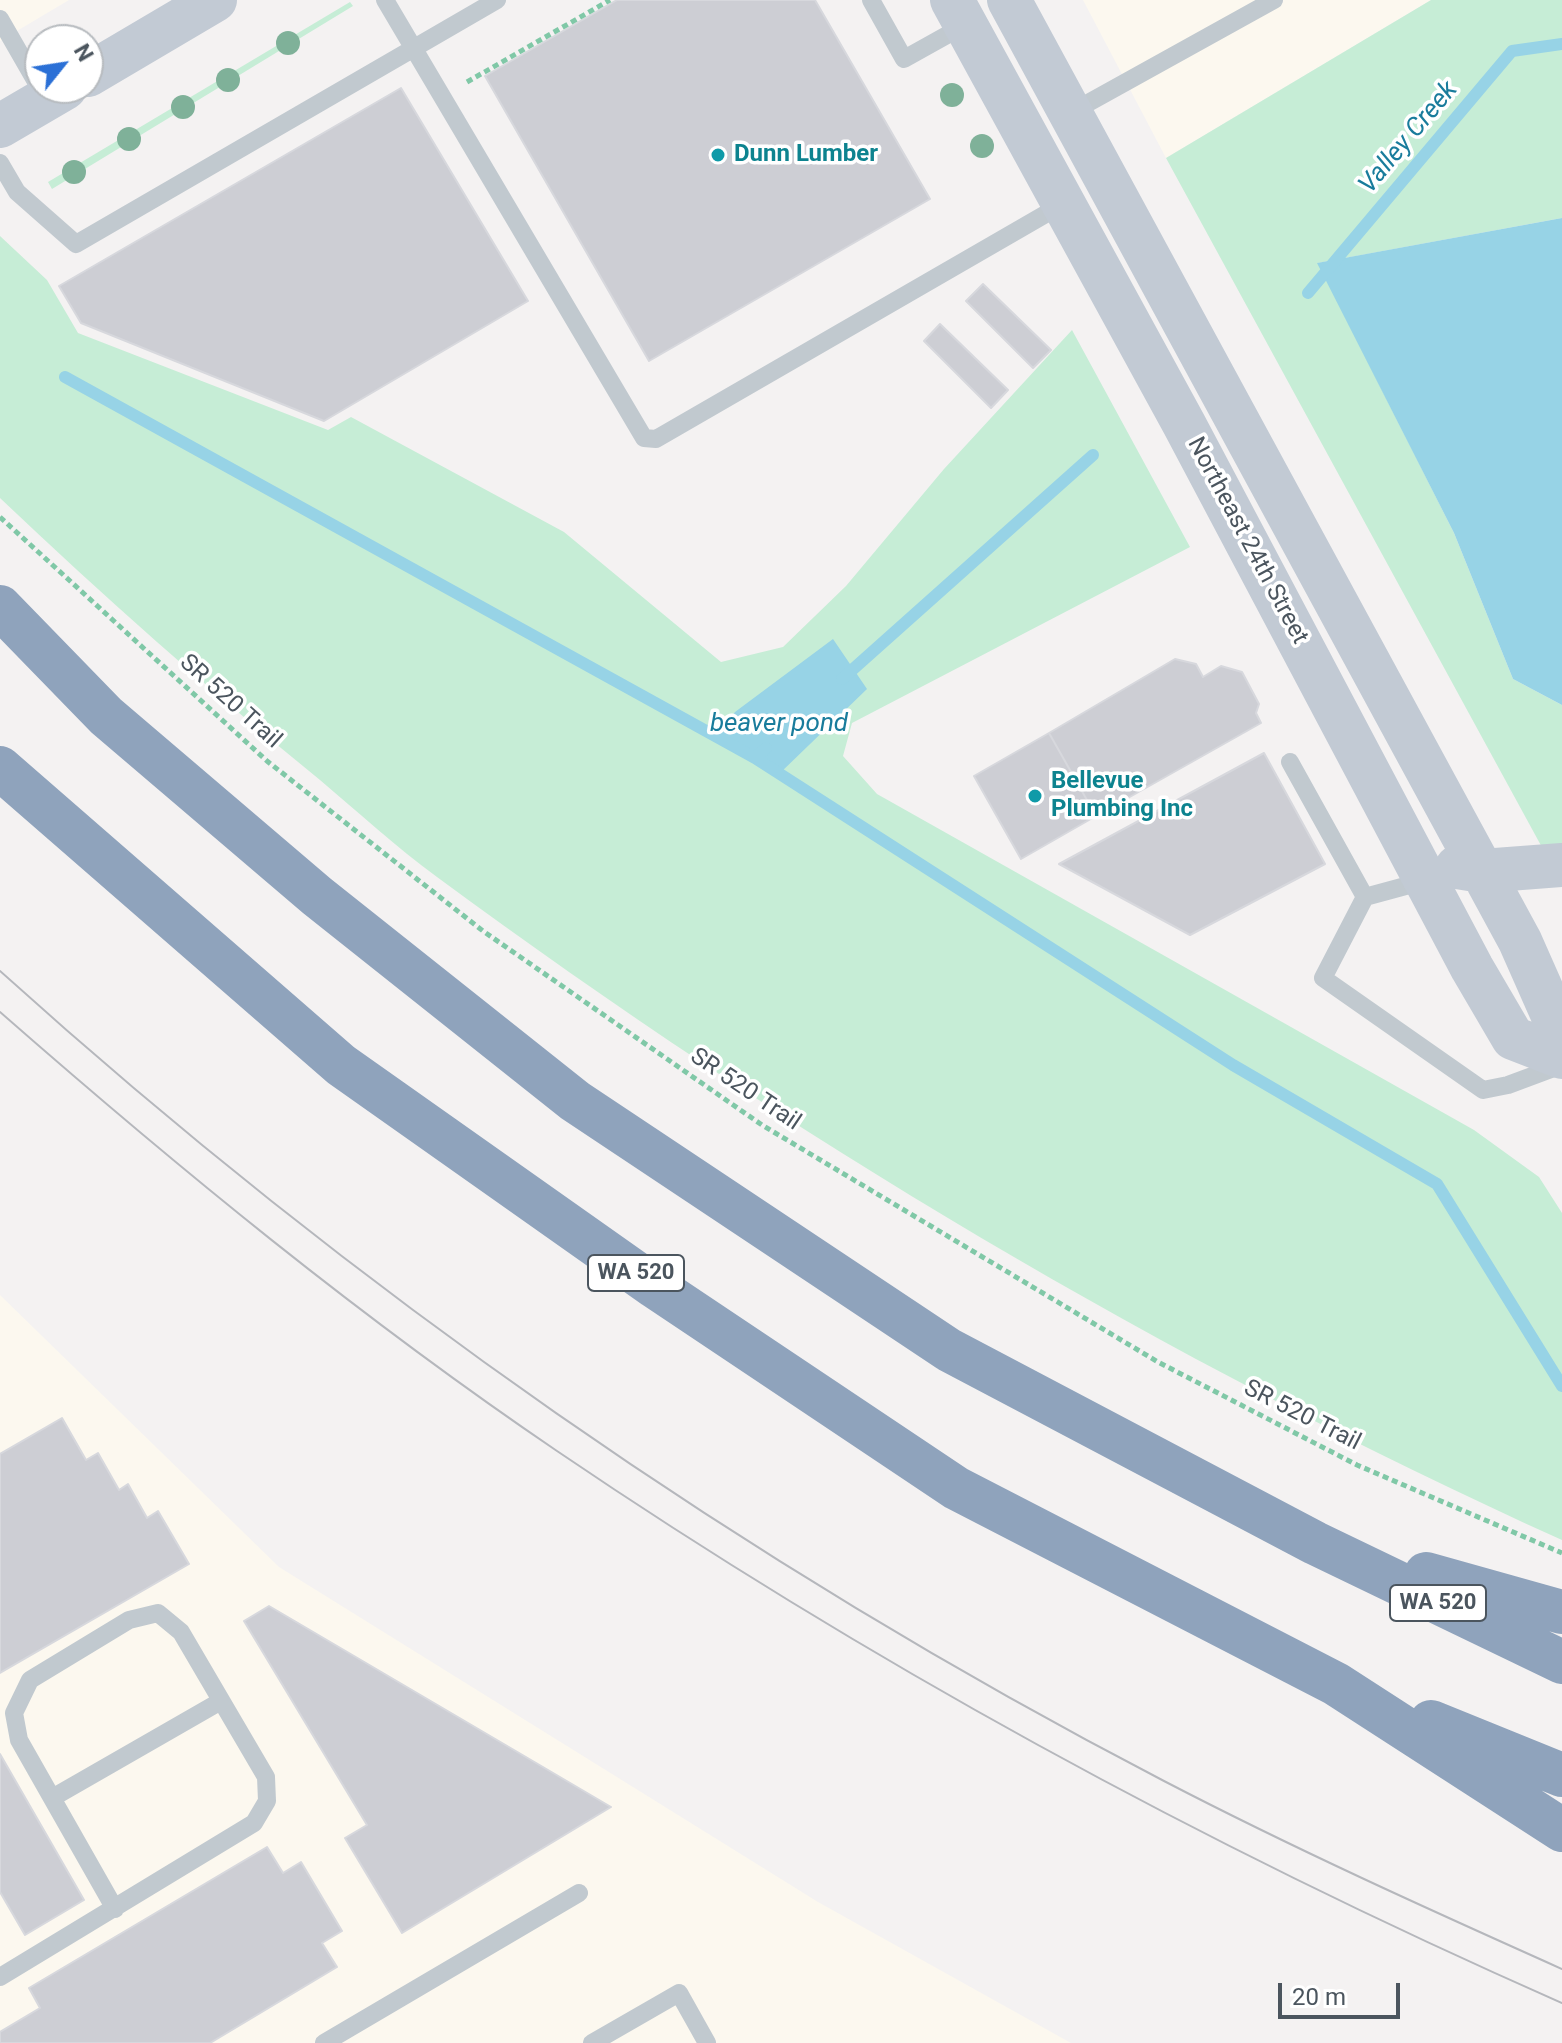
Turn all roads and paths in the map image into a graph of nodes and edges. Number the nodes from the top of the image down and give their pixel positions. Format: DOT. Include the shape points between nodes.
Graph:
graph roads {
  1 [pos="215,0"];
  2 [pos="385,0"];
  3 [pos="497,0"];
  4 [pos="610,0"];
  5 [pos="871,0"];
  6 [pos="1009,0"];
  7 [pos="1274,0"];
  8 [pos="958,12"];
  9 [pos="0,19"];
  10 [pos="414,48"];
  11 [pos="24,51"];
  12 [pos="104,66"];
  13 [pos="442,96"];
  14 [pos="38,104"];
  15 [pos="1070,113"];
  16 [pos="0,126"];
  17 [pos="0,163"];
  18 [pos="1063,204"];
  19 [pos="0,517"];
  20 [pos="0,607"];
  21 [pos="1327,692"];
  22 [pos="1290,762"];
  23 [pos="0,768"];
  24 [pos="1562,865"];
  25 [pos="1482,871"];
  26 [pos="1424,881"];
  27 [pos="1365,897"];
  28 [pos="1562,1036"];
  29 [pos="1562,1057"];
  30 [pos="1562,1065"];
  31 [pos="1315,1543"];
  32 [pos="1562,1553"];
  33 [pos="1562,1612"];
  34 [pos="1562,1662"];
  35 [pos="1336,1684"];
  36 [pos="221,1701"];
  37 [pos="1562,1775"];
  38 [pos="52,1798"];
  39 [pos="1562,1830"];
  40 [pos="579,1893"];
  41 [pos="115,1909"];
  42 [pos="0,1977"];
  43 [pos="324,2043"];
  44 [pos="592,2043"];
  45 [pos="707,2043"];
  1 -- 12 [label="main road"];
  2 -- 10 [label="lane"];
  3 -- 10 [label="lane"];
  4 -- 13 [label="path"];
  5 -- 8 [label="lane" via="904,59"];
  6 -- 15 [label="main road"];
  7 -- 15 [label="lane"];
  8 -- 18 [label="main road, Northeast 24th Street"];
  9 -- 11 [label="lane"];
  10 -- 13 [label="lane"];
  10 -- 17 [label="lane" via="76,244 17,192"];
  13 -- 18 [label="lane" via="644,438 656,439"];
  14 -- 16 [label="main road"];
  15 -- 25 [label="main road"];
  18 -- 21 [label="main road, Northeast 24th Street"];
  19 -- 32 [label="path, SR 520 Trail" via="267,761 483,931 762,1125 1158,1362 1357,1465"];
  20 -- 31 [label="highway, WA 520" via="118,726 317,896 575,1101 949,1350"];
  21 -- 25 [label="main road" via="1352,710 1437,864"];
  21 -- 26 [label="main road, Northeast 24th Street"];
  22 -- 27 [label="lane"];
  23 -- 35 [label="highway, WA 520" via="341,1065 654,1286 956,1488"];
  24 -- 25 [label="main road"];
  25 -- 28 [label="main road"];
  26 -- 27 [label="lane"];
  26 -- 29 [label="main road, Northeast 24th Street" via="1513,1038"];
  27 -- 30 [label="lane" via="1323,978 1483,1090"];
  31 -- 33 [label="highway"];
  31 -- 34 [label="highway, WA 520"];
  35 -- 37 [label="highway, WA 520"];
  35 -- 39 [label="highway"];
  36 -- 38 [label="lane"];
  36 -- 38 [label="lane" via="170,1621 158,1613 129,1620 30,1680 19,1696 14,1726"];
  36 -- 41 [label="lane" via="266,1777 262,1813"];
  38 -- 41 [label="lane"];
  40 -- 43 [label="lane"];
  41 -- 42 [label="lane"];
  44 -- 45 [label="lane" via="679,1993"];
}
